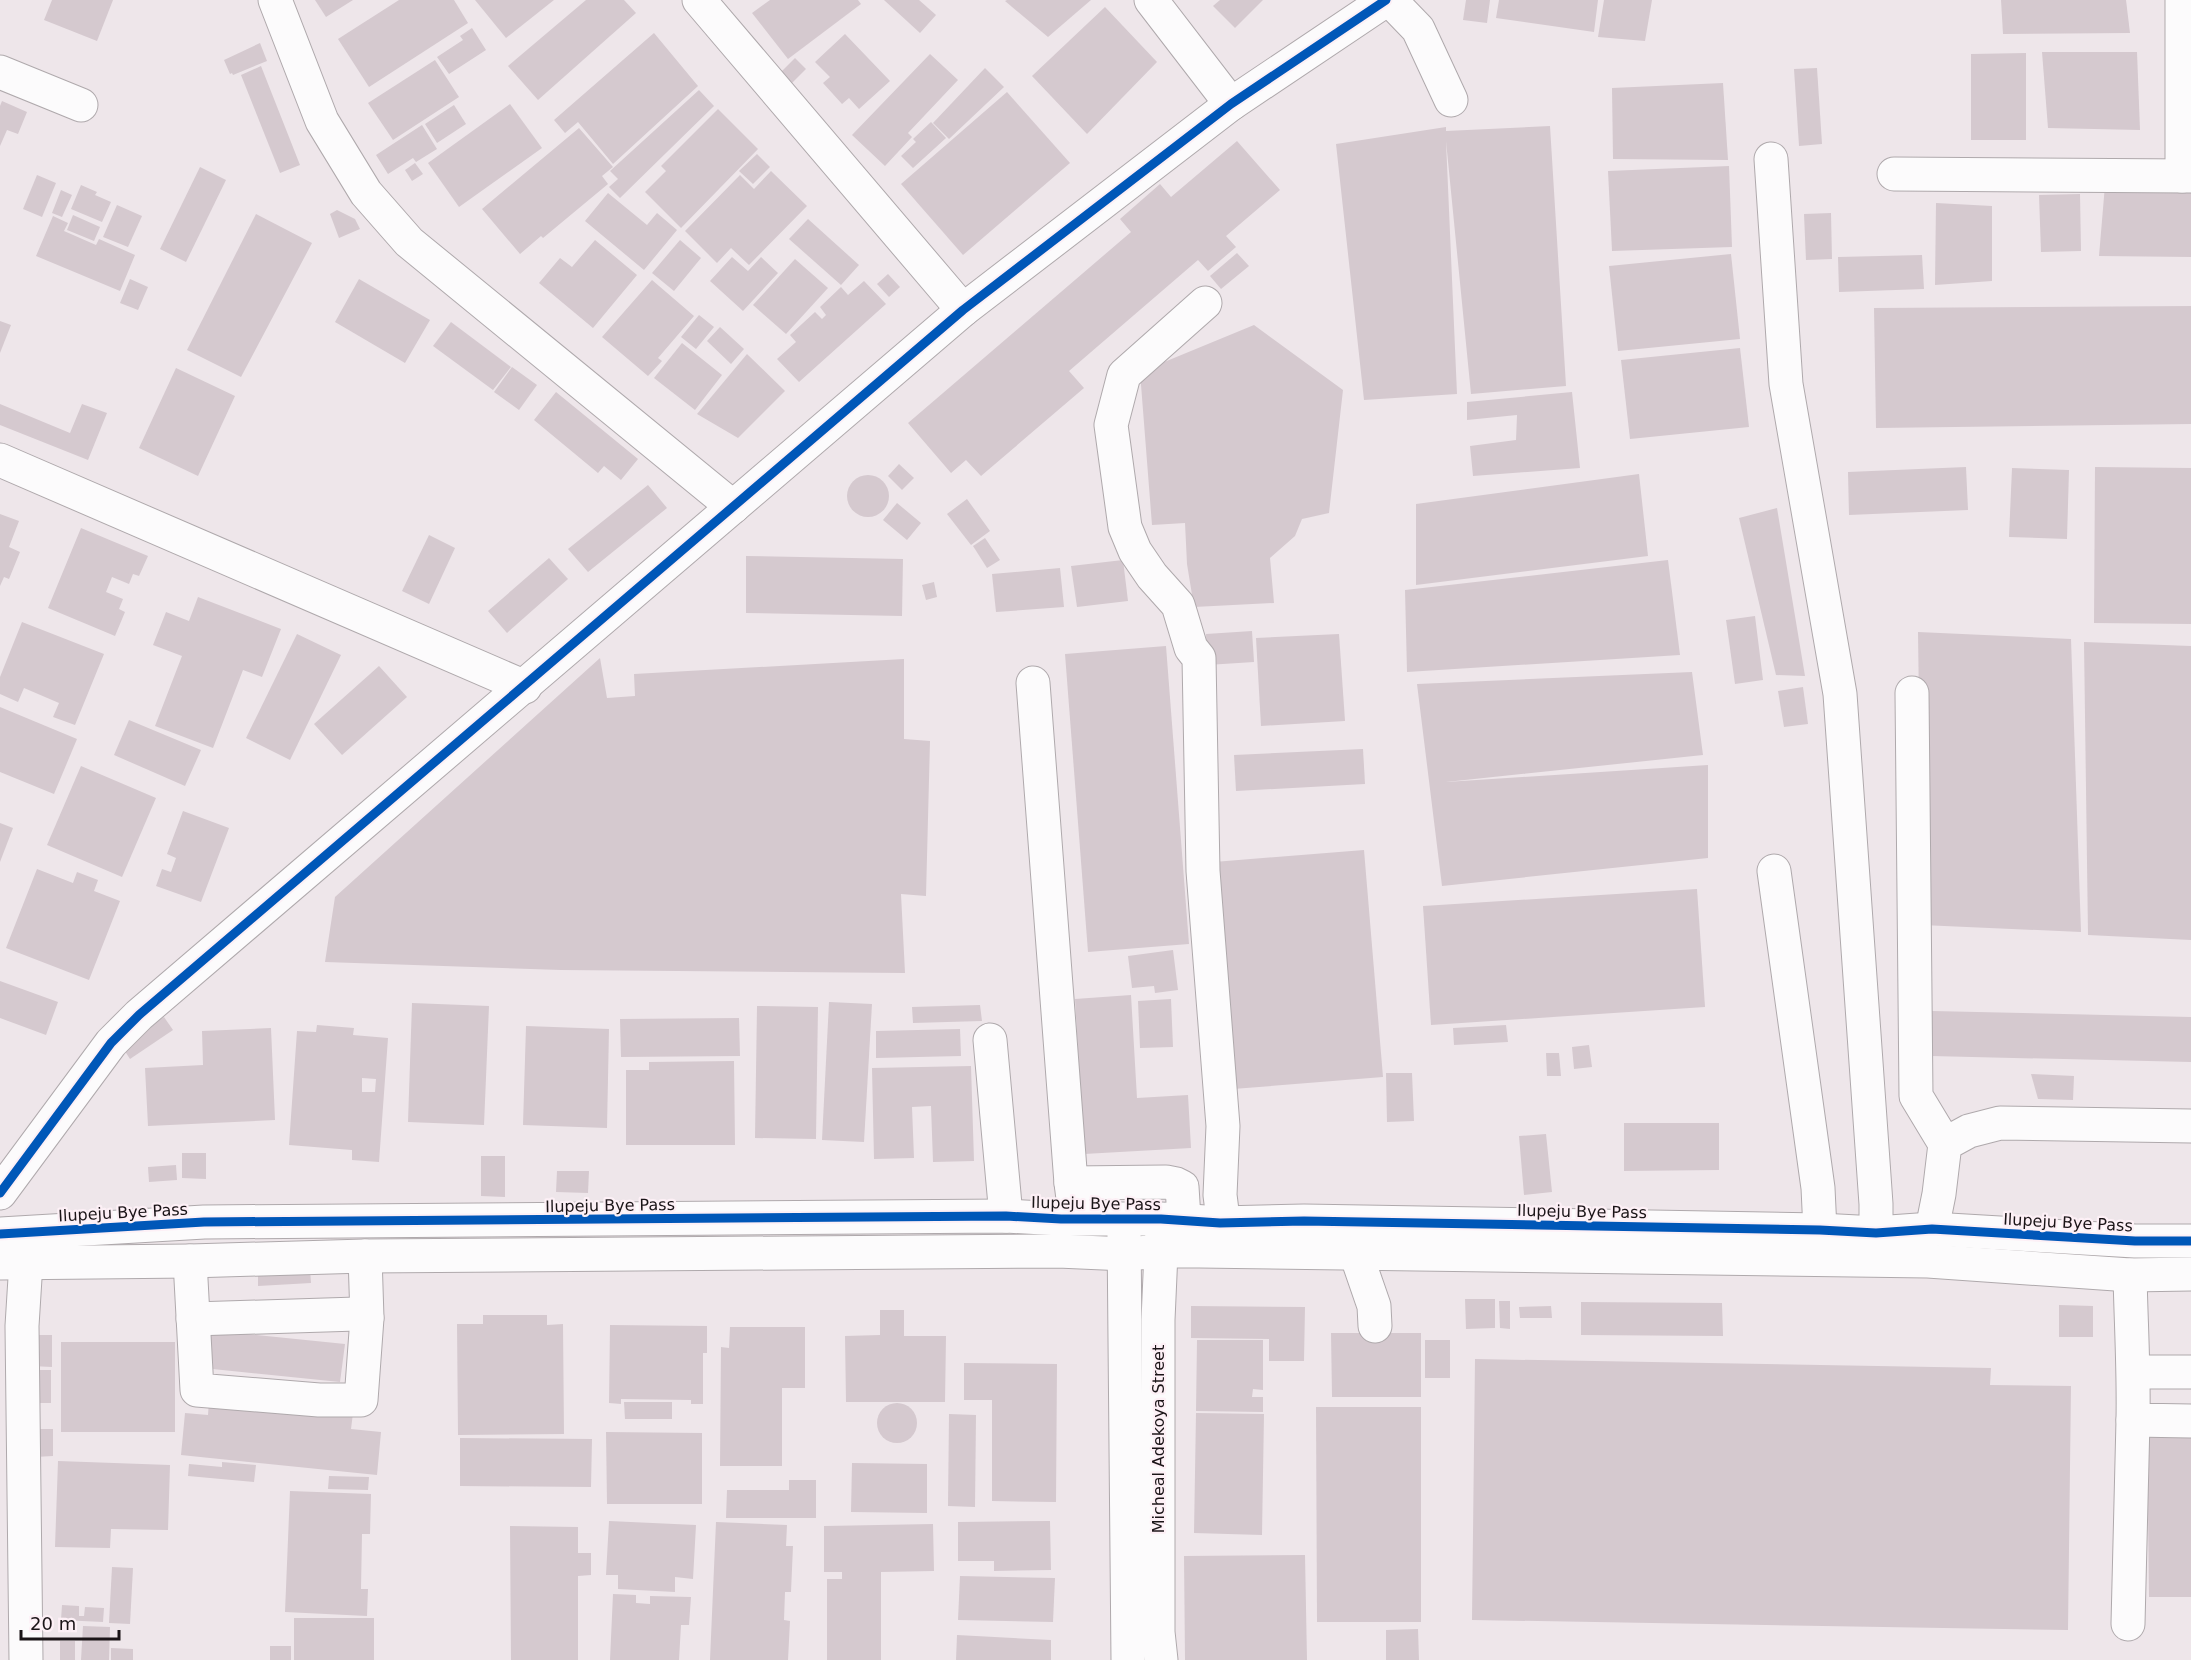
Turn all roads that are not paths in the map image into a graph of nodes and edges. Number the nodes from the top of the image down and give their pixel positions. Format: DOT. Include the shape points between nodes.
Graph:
graph roads {
  1 [pos="275,0"];
  2 [pos="699,0"];
  3 [pos="1151,0"];
  4 [pos="1388,0"];
  5 [pos="2182,0"];
  6 [pos="0,72"];
  7 [pos="1451,100"];
  8 [pos="1231,104"];
  9 [pos="81,105"];
  10 [pos="1771,159"];
  11 [pos="1894,174"];
  12 [pos="2186,176"];
  13 [pos="1204,303"];
  14 [pos="963,310"];
  15 [pos="0,460"];
  16 [pos="733,507"];
  17 [pos="1033,683"];
  18 [pos="525,687"];
  19 [pos="1912,693"];
  20 [pos="1774,871"];
  21 [pos="990,1040"];
  22 [pos="2191,1126"];
  23 [pos="1945,1144"];
  24 [pos="1071,1183"];
  25 [pos="0,1193"];
  26 [pos="1006,1216"];
  27 [pos="1061,1219"];
  28 [pos="1165,1219"];
  29 [pos="1123,1220"];
  30 [pos="1220,1223"];
  31 [pos="1932,1228"];
  32 [pos="1820,1230"];
  33 [pos="1876,1233"];
  34 [pos="0,1234"];
  35 [pos="2191,1241"];
  36 [pos="1162,1251"];
  37 [pos="1126,1254"];
  38 [pos="1356,1254"];
  39 [pos="365,1256"];
  40 [pos="190,1261"];
  41 [pos="13,1263"];
  42 [pos="2191,1274"];
  43 [pos="2130,1275"];
  44 [pos="367,1318"];
  45 [pos="193,1319"];
  46 [pos="1375,1326"];
  47 [pos="2134,1372"];
  48 [pos="2191,1372"];
  49 [pos="2133,1420"];
  50 [pos="2191,1421"];
  51 [pos="2128,1624"];
  52 [pos="26,1660"];
  53 [pos="1128,1660"];
  54 [pos="1161,1660"];
  1 -- 16 [label="street" via="322,121 366,193 409,242"];
  2 -- 14 [label="street"];
  3 -- 8 [label="street"];
  4 -- 7 [label="street" via="1418,29"];
  4 -- 8 [label="street"];
  5 -- 12 [label="street"];
  6 -- 9 [label="street"];
  8 -- 14 [label="street"];
  10 -- 33 [label="street" via="1786,384 1840,694"];
  11 -- 12 [label="street"];
  13 -- 30 [label="street" via="1124,375 1111,425 1125,526 1146,568 1178,605 1191,648 1199,658 1203,871 1224,1126"];
  14 -- 16 [label="street"];
  15 -- 18 [label="street"];
  16 -- 18 [label="street"];
  17 -- 24 [label="street"];
  18 -- 25 [label="street" via="139,1015 111,1043"];
  19 -- 23 [label="street" via="1916,1096"];
  20 -- 32 [label="street"];
  21 -- 26 [label="street"];
  22 -- 23 [label="street" via="2000,1122 1969,1131"];
  23 -- 31 [label="street"];
  24 -- 27 [label="street" via="1075,1214"];
  24 -- 28 [label="street" via="1176,1184 1182,1187 1184,1218"];
  26 -- 27 [label="street, Ilupeju Bye Pass"];
  26 -- 34 [label="street, Ilupeju Bye Pass" via="204,1222"];
  27 -- 29 [label="street, Ilupeju Bye Pass"];
  28 -- 29 [label="street, Ilupeju Bye Pass"];
  28 -- 30 [label="street, Ilupeju Bye Pass"];
  28 -- 36 [label="street, Micheal Adekoya Street"];
  29 -- 37 [label="street, Micheal Adekoya Street"];
  30 -- 32 [label="street, Ilupeju Bye Pass"];
  31 -- 33 [label="street, Ilupeju Bye Pass"];
  31 -- 35 [label="street, Ilupeju Bye Pass"];
  32 -- 33 [label="street, Ilupeju Bye Pass"];
  36 -- 37 [label="street"];
  36 -- 38 [label="street"];
  36 -- 54 [label="street, Micheal Adekoya Street" via="1158,1320"];
  37 -- 39 [label="street" via="1046,1251"];
  37 -- 53 [label="street, Micheal Adekoya Street"];
  38 -- 43 [label="street" via="1928,1261"];
  38 -- 46 [label="street" via="1374,1306"];
  39 -- 40 [label="street"];
  39 -- 44 [label="street"];
  40 -- 41 [label="street"];
  40 -- 45 [label="street"];
  41 -- 52 [label="street" via="22,1326"];
  42 -- 43 [label="street"];
  43 -- 47 [label="street"];
  44 -- 45 [label="street" via="357,1314"];
  44 -- 45 [label="street" via="361,1400 196,1390"];
  47 -- 48 [label="street"];
  47 -- 49 [label="street"];
  49 -- 50 [label="street"];
  49 -- 51 [label="street"];
}
